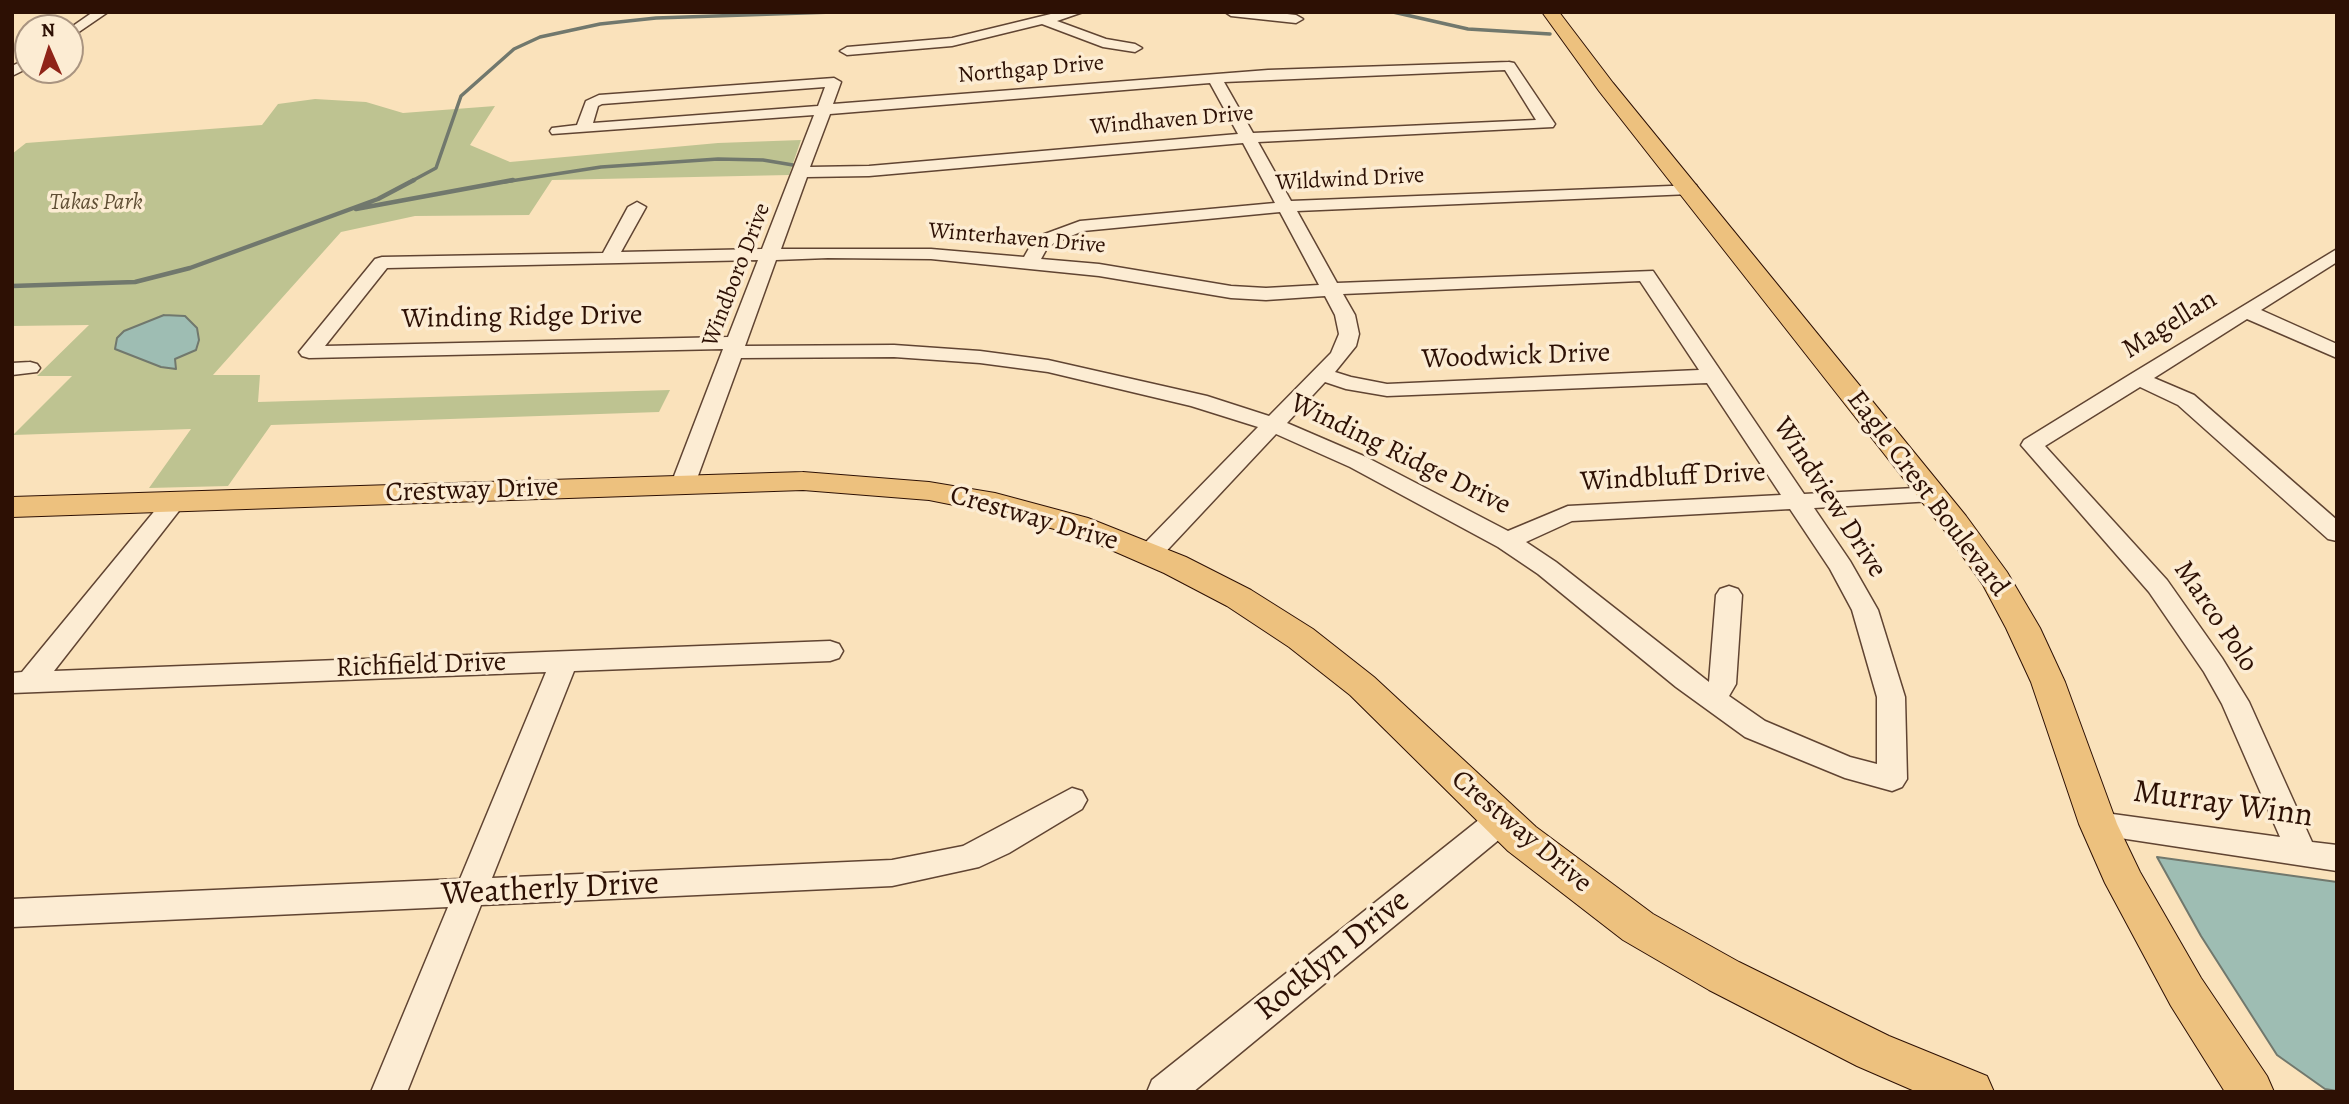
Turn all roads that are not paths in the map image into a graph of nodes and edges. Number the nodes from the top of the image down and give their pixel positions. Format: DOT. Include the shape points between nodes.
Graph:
graph roads {
  1 [pos="102,12"];
  2 [pos="1077,12"];
  3 [pos="1231,12"];
  4 [pos="1554,17"];
  5 [pos="1296,19"];
  6 [pos="1044,20"];
  7 [pos="84,24"];
  8 [pos="1135,48"];
  9 [pos="847,51"];
  10 [pos="1215,79"];
  11 [pos="825,109"];
  12 [pos="1547,124"];
  13 [pos="584,128"];
  14 [pos="558,131"];
  15 [pos="1246,138"];
  16 [pos="802,172"];
  17 [pos="1690,189"];
  18 [pos="1284,206"];
  19 [pos="637,207"];
  20 [pos="771,254"];
  21 [pos="2337,254"];
  22 [pos="609,258"];
  23 [pos="1030,263"];
  24 [pos="1646,275"];
  25 [pos="1332,291"];
  26 [pos="2246,311"];
  27 [pos="736,348"];
  28 [pos="309,352"];
  29 [pos="2337,352"];
  30 [pos="1322,374"];
  31 [pos="1714,376"];
  32 [pos="2138,378"];
  33 [pos="1273,425"];
  34 [pos="2032,445"];
  35 [pos="683,484"];
  36 [pos="1933,494"];
  37 [pos="1797,501"];
  38 [pos="174,502"];
  39 [pos="12,507"];
  40 [pos="2337,533"];
  41 [pos="1507,541"];
  42 [pos="1149,554"];
  43 [pos="1729,595"];
  44 [pos="830,651"];
  45 [pos="564,661"];
  46 [pos="21,683"];
  47 [pos="1713,699"];
  48 [pos="1892,779"];
  49 [pos="1072,800"];
  50 [pos="1501,820"];
  51 [pos="2098,824"];
  52 [pos="2302,853"];
  53 [pos="2337,858"];
  54 [pos="470,894"];
  55 [pos="12,913"];
  56 [pos="2244,1082"];
  57 [pos="389,1092"];
  58 [pos="1165,1092"];
  59 [pos="1971,1092"];
  1 -- 7 [label="street"];
  2 -- 6 [label="street"];
  3 -- 5 [label="street"];
  4 -- 17 [label="main road, Eagle Crest Boulevard"];
  6 -- 8 [label="street" via="1103,43"];
  6 -- 9 [label="street" via="952,41"];
  10 -- 11 [label="street, Northgap Drive"];
  10 -- 12 [label="street, Northgap Drive" via="1509,66"];
  10 -- 15 [label="street"];
  11 -- 13 [label="street, Northgap Drive"];
  11 -- 13 [label="street, Windboro Drive" via="834,82 600,100 591,104"];
  11 -- 16 [label="street, Windboro Drive"];
  12 -- 15 [label="street, Windhaven Drive"];
  13 -- 14 [label="street, Northgap Drive"];
  15 -- 16 [label="street, Windhaven Drive" via="869,171"];
  15 -- 18 [label="street"];
  16 -- 20 [label="street, Windboro Drive"];
  17 -- 18 [label="street, Wildwind Drive"];
  17 -- 36 [label="main road, Eagle Crest Boulevard"];
  18 -- 23 [label="street, Wildwind Drive" via="1080,226 1048,239"];
  18 -- 25 [label="street"];
  19 -- 22 [label="street"];
  20 -- 22 [label="street, Winterhaven Drive"];
  20 -- 23 [label="street, Winterhaven Drive" via="931,254"];
  20 -- 27 [label="street, Windboro Drive"];
  21 -- 26 [label="street, Magellan"];
  22 -- 28 [label="street, Winterhaven Drive" via="382,263"];
  23 -- 25 [label="street, Winterhaven Drive" via="1249,293"];
  24 -- 25 [label="street, Winterhaven Drive"];
  24 -- 31 [label="street, Windview Drive"];
  25 -- 30 [label="street" via="1348,321 1349,334 1346,346"];
  26 -- 29 [label="street"];
  26 -- 32 [label="street, Magellan"];
  27 -- 28 [label="street, Winding Ridge Drive"];
  27 -- 33 [label="street, Winding Ridge Drive" via="994,358 1127,383"];
  27 -- 35 [label="street, Windboro Drive"];
  30 -- 31 [label="street, Woodwick Drive" via="1387,390"];
  30 -- 33 [label="street"];
  31 -- 37 [label="street, Windview Drive"];
  32 -- 34 [label="street, Magellan"];
  32 -- 40 [label="street" via="2186,400"];
  33 -- 41 [label="street, Winding Ridge Drive" via="1358,462"];
  33 -- 42 [label="street"];
  34 -- 52 [label="street, Marco Polo" via="2158,586 2213,665 2235,702"];
  35 -- 38 [label="main road, Crestway Drive"];
  35 -- 42 [label="main road, Crestway Drive" via="803,481 929,491 1088,528"];
  36 -- 37 [label="street, Windbluff Drive"];
  36 -- 51 [label="main road, Eagle Crest Boulevard" via="1996,580 2023,628 2048,682"];
  37 -- 41 [label="street, Windbluff Drive" via="1568,514"];
  37 -- 48 [label="street, Windview Drive" via="1865,610 1891,696"];
  38 -- 39 [label="main road, Crestway Drive"];
  38 -- 46 [label="street"];
  41 -- 47 [label="street, Winding Ridge Drive"];
  42 -- 50 [label="main road, Crestway Drive" via="1239,598 1301,638 1362,686"];
  43 -- 47 [label="street" via="1722,684"];
  44 -- 45 [label="street, Richfield Drive"];
  45 -- 46 [label="street, Richfield Drive"];
  45 -- 54 [label="street"];
  47 -- 48 [label="street, Winding Ridge Drive" via="1755,729 1845,767"];
  49 -- 54 [label="street, Weatherly Drive" via="968,858 909,871"];
  50 -- 58 [label="street, Rocklyn Drive"];
  50 -- 59 [label="main road, Crestway Drive" via="1637,927 1873,1051"];
  51 -- 52 [label="street, Murray Winn"];
  51 -- 56 [label="main road, Eagle Crest Boulevard" via="2144,920"];
  52 -- 53 [label="street, Murray Winn"];
  54 -- 55 [label="street, Weatherly Drive"];
  54 -- 57 [label="street"];
}
